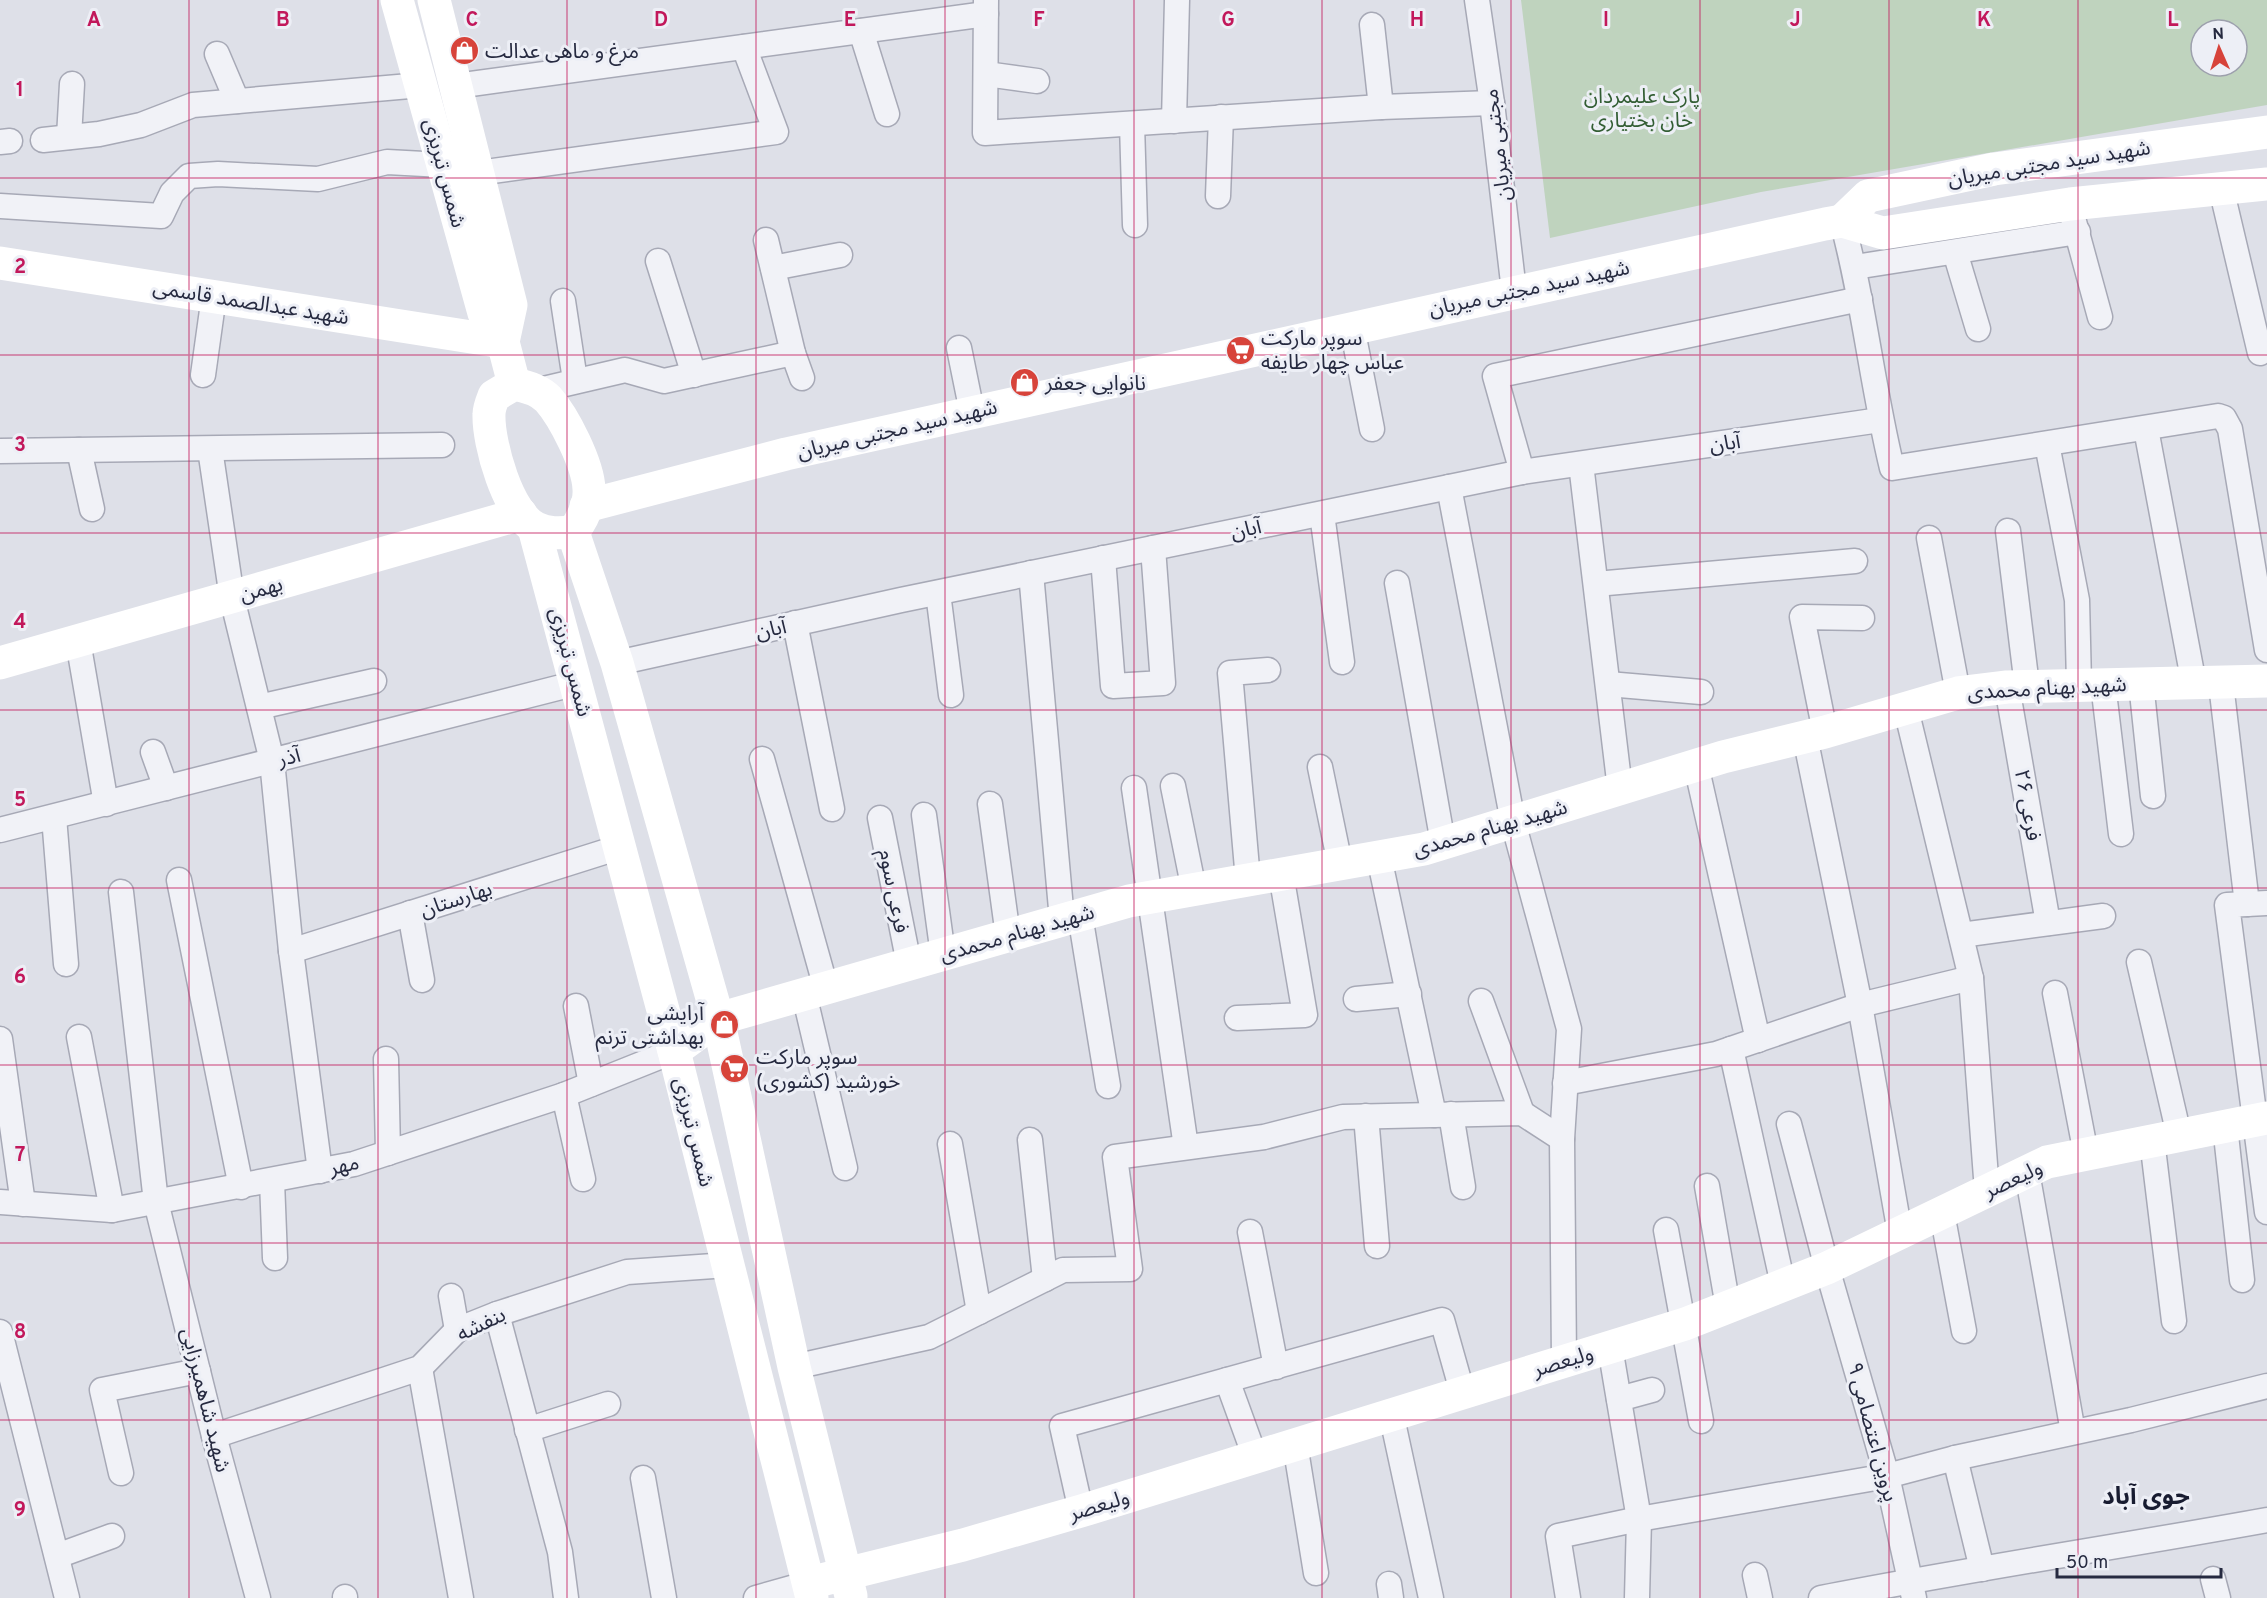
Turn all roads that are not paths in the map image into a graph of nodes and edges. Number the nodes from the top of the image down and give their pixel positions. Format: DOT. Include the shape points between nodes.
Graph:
graph roads {
  1 [pos="397,0"];
  2 [pos="434,0"];
  3 [pos="1178,0"];
  4 [pos="1477,0"];
  5 [pos="986,7"];
  6 [pos="1372,25"];
  7 [pos="861,31"];
  8 [pos="744,47"];
  9 [pos="217,54"];
  10 [pos="986,74"];
  11 [pos="1037,81"];
  12 [pos="72,84"];
  13 [pos="421,85"];
  14 [pos="456,86"];
  15 [pos="237,101"];
  16 [pos="1492,103"];
  17 [pos="1381,107"];
  18 [pos="887,114"];
  19 [pos="1221,117"];
  20 [pos="1174,121"];
  21 [pos="1132,124"];
  22 [pos="2267,132"];
  23 [pos="69,137"];
  24 [pos="44,140"];
  25 [pos="443,165"];
  26 [pos="478,173"];
  27 [pos="2267,184"];
  28 [pos="2221,188"];
  29 [pos="1218,196"];
  30 [pos="0,206"];
  31 [pos="2074,218"];
  32 [pos="1842,220"];
  33 [pos="1135,225"];
  34 [pos="766,240"];
  35 [pos="1955,252"];
  36 [pos="840,255"];
  37 [pos="658,261"];
  38 [pos="0,263"];
  39 [pos="1855,267"];
  40 [pos="773,268"];
  41 [pos="1514,291"];
  42 [pos="214,296"];
  43 [pos="1860,299"];
  44 [pos="563,301"];
  45 [pos="2100,316"];
  46 [pos="1352,327"];
  47 [pos="1978,329"];
  48 [pos="503,342"];
  49 [pos="960,348"];
  50 [pos="793,353"];
  51 [pos="2260,353"];
  52 [pos="203,375"];
  53 [pos="694,375"];
  54 [pos="802,378"];
  55 [pos="575,381"];
  56 [pos="524,387"];
  57 [pos="972,412"];
  58 [pos="1880,420"];
  59 [pos="1372,429"];
  60 [pos="2146,429"];
  61 [pos="2047,444"];
  62 [pos="442,446"];
  63 [pos="210,449"];
  64 [pos="79,450"];
  65 [pos="0,451"];
  66 [pos="1581,464"];
  67 [pos="1522,472"];
  68 [pos="1449,487"];
  69 [pos="92,509"];
  70 [pos="1322,514"];
  71 [pos="580,519"];
  72 [pos="527,521"];
  73 [pos="2008,531"];
  74 [pos="1929,538"];
  75 [pos="1153,548"];
  76 [pos="1103,558"];
  77 [pos="1855,561"];
  78 [pos="1031,573"];
  79 [pos="1397,583"];
  80 [pos="1596,584"];
  81 [pos="938,593"];
  82 [pos="232,598"];
  83 [pos="1862,618"];
  84 [pos="795,623"];
  85 [pos="78,641"];
  86 [pos="2267,650"];
  87 [pos="1342,662"];
  88 [pos="0,663"];
  89 [pos="617,663"];
  90 [pos="1268,670"];
  91 [pos="374,681"];
  92 [pos="2267,681"];
  93 [pos="577,683"];
  94 [pos="2141,683"];
  95 [pos="1608,684"];
  96 [pos="2091,684"];
  97 [pos="2208,684"];
  98 [pos="2017,686"];
  99 [pos="1701,692"];
  100 [pos="1958,693"];
  101 [pos="951,695"];
  102 [pos="259,707"];
  103 [pos="1906,709"];
  104 [pos="1815,735"];
  105 [pos="153,752"];
  106 [pos="762,759"];
  107 [pos="272,762"];
  108 [pos="1695,765"];
  109 [pos="1320,767"];
  110 [pos="1173,786"];
  111 [pos="166,788"];
  112 [pos="1134,788"];
  113 [pos="1620,789"];
  114 [pos="2153,796"];
  115 [pos="106,804"];
  116 [pos="990,804"];
  117 [pos="832,809"];
  118 [pos="924,815"];
  119 [pos="54,817"];
  120 [pos="880,818"];
  121 [pos="1513,822"];
  122 [pos="0,830"];
  123 [pos="2121,834"];
  124 [pos="1443,843"];
  125 [pos="620,847"];
  126 [pos="1379,857"];
  127 [pos="1340,864"];
  128 [pos="1281,874"];
  129 [pos="179,880"];
  130 [pos="1248,880"];
  131 [pos="1194,890"];
  132 [pos="121,892"];
  133 [pos="1151,897"];
  134 [pos="2257,904"];
  135 [pos="410,914"];
  136 [pos="2103,916"];
  137 [pos="1071,918"];
  138 [pos="2048,923"];
  139 [pos="1961,935"];
  140 [pos="1008,936"];
  141 [pos="291,951"];
  142 [pos="943,955"];
  143 [pos="2139,962"];
  144 [pos="66,964"];
  145 [pos="909,964"];
  146 [pos="1971,978"];
  147 [pos="422,980"];
  148 [pos="815,991"];
  149 [pos="2055,993"];
  150 [pos="1408,994"];
  151 [pos="1356,999"];
  152 [pos="1481,1001"];
  153 [pos="1860,1005"];
  154 [pos="576,1006"];
  155 [pos="1237,1018"];
  156 [pos="718,1019"];
  157 [pos="79,1037"];
  158 [pos="0,1039"];
  159 [pos="1758,1040"];
  160 [pos="1731,1049"];
  161 [pos="674,1051"];
  162 [pos="386,1059"];
  163 [pos="1565,1083"];
  164 [pos="591,1084"];
  165 [pos="1108,1086"];
  166 [pos="564,1095"];
  167 [pos="1522,1113"];
  168 [pos="1443,1114"];
  169 [pos="1366,1116"];
  170 [pos="2249,1121"];
  171 [pos="1789,1124"];
  172 [pos="2165,1138"];
  173 [pos="1562,1139"];
  174 [pos="1030,1140"];
  175 [pos="950,1144"];
  176 [pos="1186,1147"];
  177 [pos="388,1153"];
  178 [pos="2086,1154"];
  179 [pos="845,1168"];
  180 [pos="320,1171"];
  181 [pos="2026,1172"];
  182 [pos="583,1179"];
  183 [pos="273,1181"];
  184 [pos="1707,1186"];
  185 [pos="241,1187"];
  186 [pos="1463,1187"];
  187 [pos="1987,1191"];
  188 [pos="156,1202"];
  189 [pos="12,1203"];
  190 [pos="112,1210"];
  191 [pos="2267,1212"];
  192 [pos="1942,1213"];
  193 [pos="1666,1230"];
  194 [pos="1250,1232"];
  195 [pos="1900,1233"];
  196 [pos="1377,1246"];
  197 [pos="275,1258"];
  198 [pos="728,1265"];
  199 [pos="1827,1268"];
  200 [pos="1044,1279"];
  201 [pos="2242,1280"];
  202 [pos="1783,1285"];
  203 [pos="451,1296"];
  204 [pos="1728,1307"];
  205 [pos="979,1312"];
  206 [pos="497,1314"];
  207 [pos="2174,1321"];
  208 [pos="1685,1324"];
  209 [pos="457,1330"];
  210 [pos="1964,1331"];
  211 [pos="0,1332"];
  212 [pos="1610,1347"];
  213 [pos="1564,1360"];
  214 [pos="1276,1366"];
  215 [pos="794,1367"];
  216 [pos="420,1368"];
  217 [pos="198,1371"];
  218 [pos="1227,1380"];
  219 [pos="2267,1386"];
  220 [pos="1652,1390"];
  221 [pos="1462,1391"];
  222 [pos="1619,1399"];
  223 [pos="608,1404"];
  224 [pos="1391,1413"];
  225 [pos="10,1415"];
  226 [pos="1701,1421"];
  227 [pos="527,1430"];
  228 [pos="2073,1432"];
  229 [pos="214,1436"];
  230 [pos="1295,1444"];
  231 [pos="1255,1456"];
  232 [pos="1955,1458"];
  233 [pos="121,1473"];
  234 [pos="1887,1476"];
  235 [pos="642,1478"];
  236 [pos="1081,1511"];
  237 [pos="1639,1519"];
  238 [pos="2267,1520"];
  239 [pos="112,1536"];
  240 [pos="57,1556"];
  241 [pos="1982,1569"];
  242 [pos="1316,1573"];
  243 [pos="849,1587"];
  244 [pos="1912,1589"];
  245 [pos="811,1591"];
  246 [pos="67,1598"];
  247 [pos="258,1598"];
  248 [pos="461,1598"];
  249 [pos="566,1598"];
  250 [pos="664,1598"];
  251 [pos="756,1598"];
  252 [pos="1431,1598"];
  253 [pos="1568,1598"];
  254 [pos="1637,1598"];
  255 [pos="1821,1598"];
  1 -- 13 [label="street, شمس تبریزی"];
  2 -- 14 [label="street, شمس تبریزی"];
  3 -- 20 [label="street"];
  4 -- 16 [label="street, مجتبی میریان"];
  5 -- 7 [label="street"];
  5 -- 10 [label="street"];
  6 -- 17 [label="street"];
  7 -- 8 [label="street"];
  7 -- 18 [label="street"];
  8 -- 14 [label="street"];
  8 -- 26 [label="street" via="776,132"];
  9 -- 15 [label="street"];
  10 -- 11 [label="street"];
  10 -- 21 [label="street" via="985,134"];
  12 -- 23 [label="street"];
  13 -- 15 [label="street"];
  13 -- 25 [label="street, شمس تبریزی"];
  14 -- 26 [label="street, شمس تبریزی"];
  15 -- 23 [label="street" via="193,105 141,126"];
  16 -- 17 [label="street"];
  16 -- 41 [label="street, مجتبی میریان"];
  17 -- 19 [label="street"];
  19 -- 20 [label="street"];
  19 -- 29 [label="street"];
  20 -- 21 [label="street"];
  21 -- 33 [label="street"];
  22 -- 32 [label="street, شهید سید مجتبی میریان" via="1994,169 1868,196"];
  23 -- 24 [label="street"];
  25 -- 30 [label="street" via="387,162 318,179 189,176 172,193 161,216"];
  25 -- 48 [label="street, شمس تبریزی" via="484,313"];
  26 -- 48 [label="street, شمس تبریزی" via="510,305"];
  27 -- 28 [label="street, شهید سید مجتبی میریان"];
  28 -- 31 [label="street, شهید سید مجتبی میریان"];
  28 -- 51 [label="street"];
  31 -- 32 [label="street, شهید سید مجتبی میریان" via="1883,232"];
  31 -- 35 [label="street"];
  31 -- 45 [label="street"];
  32 -- 39 [label="street"];
  32 -- 41 [label="street, شهید سید مجتبی میریان"];
  34 -- 40 [label="street"];
  35 -- 39 [label="street"];
  35 -- 47 [label="street"];
  36 -- 40 [label="street"];
  37 -- 53 [label="street"];
  38 -- 42 [label="street, شهید عبدالصمد قاسمی"];
  39 -- 43 [label="street"];
  40 -- 50 [label="street"];
  41 -- 46 [label="street, شهید سید مجتبی میریان"];
  42 -- 48 [label="street, شهید عبدالصمد قاسمی"];
  42 -- 52 [label="street"];
  43 -- 58 [label="street"];
  43 -- 67 [label="street" via="1495,376"];
  44 -- 55 [label="street"];
  46 -- 57 [label="street, شهید سید مجتبی میریان"];
  46 -- 59 [label="street"];
  48 -- 56 [label="street, شمس تبریزی"];
  49 -- 57 [label="street"];
  50 -- 53 [label="street"];
  50 -- 54 [label="street"];
  53 -- 55 [label="street" via="664,381 625,370"];
  55 -- 56 [label="street"];
  56 -- 71 [label="street, شمس تبریزی" via="547,398 578,452 589,489"];
  56 -- 72 [label="street, شمس تبریزی" via="494,396 489,413 498,467 508,492"];
  57 -- 71 [label="street, شهید سید مجتبی میریان" via="786,454"];
  58 -- 61 [label="street" via="1892,468"];
  58 -- 66 [label="street, آبان"];
  60 -- 61 [label="street"];
  60 -- 86 [label="street" via="2224,418 2230,429"];
  60 -- 97 [label="street"];
  61 -- 96 [label="street"];
  62 -- 63 [label="street"];
  63 -- 64 [label="street"];
  63 -- 82 [label="street"];
  64 -- 65 [label="street"];
  64 -- 69 [label="street"];
  66 -- 67 [label="street, آبان"];
  66 -- 80 [label="street"];
  67 -- 68 [label="street, آبان"];
  68 -- 70 [label="street, آبان"];
  68 -- 121 [label="street"];
  70 -- 75 [label="street, آبان"];
  70 -- 87 [label="street"];
  71 -- 72 [label="street, شهید سید مجتبی میریان" via="552,534"];
  71 -- 89 [label="street, شمس تبریزی"];
  72 -- 82 [label="street, بهمن"];
  72 -- 93 [label="street, شمس تبریزی"];
  73 -- 98 [label="street, فرعی ۲۶"];
  74 -- 100 [label="street"];
  75 -- 76 [label="street, آبان"];
  75 -- 76 [label="street" via="1163,683 1113,686"];
  76 -- 78 [label="street, آبان"];
  77 -- 80 [label="street"];
  78 -- 81 [label="street, آبان"];
  78 -- 137 [label="street"];
  79 -- 124 [label="street"];
  80 -- 95 [label="street"];
  81 -- 84 [label="street, آبان"];
  81 -- 101 [label="street"];
  82 -- 85 [label="street, بهمن"];
  82 -- 102 [label="street"];
  83 -- 104 [label="street" via="1802,617"];
  84 -- 89 [label="street, آبان"];
  84 -- 117 [label="street"];
  85 -- 88 [label="street, بهمن"];
  85 -- 115 [label="street"];
  89 -- 156 [label="street, شمس تبریزی"];
  90 -- 130 [label="street" via="1230,673"];
  91 -- 102 [label="street"];
  92 -- 97 [label="street, شهید بهنام محمدی"];
  93 -- 107 [label="street, آذر"];
  93 -- 125 [label="street, شمس تبریزی"];
  94 -- 96 [label="street, شهید بهنام محمدی"];
  94 -- 97 [label="street, شهید بهنام محمدی"];
  94 -- 114 [label="street"];
  95 -- 99 [label="street"];
  95 -- 113 [label="street"];
  96 -- 98 [label="street, شهید بهنام محمدی"];
  96 -- 123 [label="street"];
  97 -- 134 [label="street"];
  98 -- 100 [label="street, شهید بهنام محمدی"];
  98 -- 138 [label="street, فرعی ۲۶"];
  100 -- 103 [label="street, شهید بهنام محمدی"];
  102 -- 107 [label="street"];
  103 -- 104 [label="street, شهید بهنام محمدی"];
  103 -- 139 [label="street"];
  104 -- 108 [label="street, شهید بهنام محمدی"];
  104 -- 153 [label="street"];
  105 -- 111 [label="street"];
  106 -- 148 [label="street"];
  107 -- 111 [label="street, آذر"];
  107 -- 141 [label="street"];
  108 -- 113 [label="street, شهید بهنام محمدی"];
  108 -- 159 [label="street"];
  109 -- 127 [label="street"];
  110 -- 131 [label="street"];
  111 -- 115 [label="street, آذر"];
  112 -- 133 [label="street"];
  113 -- 121 [label="street, شهید بهنام محمدی"];
  115 -- 119 [label="street, آذر"];
  116 -- 140 [label="street"];
  118 -- 142 [label="street"];
  119 -- 122 [label="street, آذر"];
  119 -- 144 [label="street"];
  120 -- 145 [label="street, فرعی سوم"];
  121 -- 124 [label="street, شهید بهنام محمدی"];
  121 -- 163 [label="street" via="1569,1029"];
  124 -- 126 [label="street, شهید بهنام محمدی"];
  125 -- 135 [label="street, بهارستان"];
  125 -- 161 [label="street, شمس تبریزی"];
  126 -- 127 [label="street, شهید بهنام محمدی"];
  126 -- 150 [label="street"];
  127 -- 128 [label="street, شهید بهنام محمدی"];
  128 -- 130 [label="street, شهید بهنام محمدی"];
  128 -- 155 [label="street" via="1305,1015"];
  129 -- 185 [label="street"];
  130 -- 131 [label="street, شهید بهنام محمدی"];
  131 -- 133 [label="street, شهید بهنام محمدی"];
  132 -- 188 [label="street, شهید شاهمیرزایی"];
  133 -- 137 [label="street, شهید بهنام محمدی"];
  133 -- 176 [label="street"];
  134 -- 170 [label="street" via="2227,905"];
  135 -- 141 [label="street, بهارستان"];
  135 -- 147 [label="street"];
  136 -- 138 [label="street"];
  137 -- 140 [label="street, شهید بهنام محمدی"];
  137 -- 165 [label="street"];
  138 -- 139 [label="street"];
  139 -- 146 [label="street"];
  140 -- 142 [label="street, شهید بهنام محمدی"];
  141 -- 180 [label="street"];
  142 -- 145 [label="street, شهید بهنام محمدی"];
  143 -- 172 [label="street"];
  145 -- 148 [label="street, شهید بهنام محمدی"];
  146 -- 153 [label="street"];
  146 -- 187 [label="street"];
  148 -- 156 [label="street, شهید بهنام محمدی"];
  148 -- 179 [label="street"];
  149 -- 178 [label="street"];
  150 -- 151 [label="street"];
  150 -- 168 [label="street"];
  152 -- 167 [label="street"];
  153 -- 159 [label="street"];
  153 -- 195 [label="street"];
  154 -- 164 [label="street"];
  156 -- 161 [label="street, شهید بهنام محمدی"];
  156 -- 215 [label="street, شمس تبریزی"];
  157 -- 190 [label="street"];
  158 -- 189 [label="street"];
  159 -- 160 [label="street"];
  160 -- 163 [label="street"];
  160 -- 202 [label="street"];
  161 -- 164 [label="street, مهر"];
  161 -- 198 [label="street, شمس تبریزی"];
  162 -- 177 [label="street"];
  163 -- 173 [label="street"];
  164 -- 166 [label="street, مهر"];
  166 -- 177 [label="street, مهر"];
  166 -- 182 [label="street"];
  167 -- 168 [label="street"];
  167 -- 173 [label="street"];
  168 -- 169 [label="street"];
  168 -- 186 [label="street"];
  169 -- 176 [label="street" via="1343,1116 1264,1137"];
  169 -- 196 [label="street"];
  170 -- 172 [label="street, ولیعصر"];
  170 -- 191 [label="street"];
  170 -- 201 [label="street"];
  171 -- 199 [label="street, پروین اعتصامی ۹"];
  172 -- 178 [label="street, ولیعصر"];
  172 -- 207 [label="street"];
  173 -- 213 [label="street"];
  174 -- 200 [label="street"];
  175 -- 205 [label="street"];
  176 -- 200 [label="street" via="1115,1157 1130,1269 1063,1270"];
  177 -- 180 [label="street, مهر"];
  178 -- 181 [label="street, ولیعصر" via="2047,1162"];
  180 -- 183 [label="street, مهر"];
  181 -- 187 [label="street, ولیعصر"];
  181 -- 228 [label="street"];
  183 -- 185 [label="street, مهر"];
  183 -- 197 [label="street"];
  184 -- 204 [label="street"];
  185 -- 188 [label="street, مهر"];
  187 -- 192 [label="street, ولیعصر"];
  188 -- 190 [label="street, مهر"];
  188 -- 217 [label="street, شهید شاهمیرزایی"];
  189 -- 190 [label="street, مهر"];
  192 -- 195 [label="street, ولیعصر"];
  192 -- 210 [label="street"];
  193 -- 208 [label="street"];
  194 -- 214 [label="street"];
  195 -- 199 [label="street, ولیعصر"];
  198 -- 206 [label="street, بنفشه" via="627,1272"];
  198 -- 245 [label="street, شمس تبریزی"];
  199 -- 202 [label="street, ولیعصر"];
  199 -- 234 [label="street, پروین اعتصامی ۹"];
  200 -- 205 [label="street"];
  202 -- 204 [label="street, ولیعصر"];
  203 -- 209 [label="street"];
  204 -- 208 [label="street, ولیعصر"];
  205 -- 215 [label="street" via="929,1336"];
  206 -- 209 [label="street, بنفشه"];
  206 -- 227 [label="street"];
  208 -- 212 [label="street, ولیعصر"];
  208 -- 226 [label="street"];
  209 -- 216 [label="street, بنفشه"];
  211 -- 225 [label="street"];
  212 -- 213 [label="street, ولیعصر"];
  212 -- 222 [label="street"];
  213 -- 221 [label="street, ولیعصر"];
  214 -- 218 [label="street"];
  214 -- 221 [label="street" via="1442,1320"];
  215 -- 243 [label="street, شمس تبریزی"];
  216 -- 229 [label="street, بنفشه"];
  216 -- 248 [label="street"];
  217 -- 229 [label="street, شهید شاهمیرزایی"];
  217 -- 233 [label="street" via="102,1390"];
  218 -- 231 [label="street"];
  218 -- 236 [label="street" via="1062,1426"];
  219 -- 228 [label="street"];
  220 -- 222 [label="street"];
  221 -- 224 [label="street, ولیعصر"];
  222 -- 237 [label="street"];
  223 -- 227 [label="street"];
  224 -- 230 [label="street, ولیعصر"];
  224 -- 252 [label="street"];
  225 -- 240 [label="street"];
  227 -- 249 [label="street" via="560,1552"];
  228 -- 232 [label="street"];
  229 -- 247 [label="street, شهید شاهمیرزایی"];
  230 -- 231 [label="street, ولیعصر"];
  230 -- 242 [label="street"];
  231 -- 236 [label="street, ولیعصر"];
  232 -- 234 [label="street"];
  232 -- 241 [label="street"];
  234 -- 237 [label="street"];
  234 -- 244 [label="street, پروین اعتصامی ۹"];
  235 -- 250 [label="street"];
  236 -- 243 [label="street, ولیعصر"];
  237 -- 253 [label="street" via="1558,1536"];
  237 -- 254 [label="street"];
  238 -- 241 [label="street"];
  239 -- 240 [label="street"];
  240 -- 246 [label="street"];
  241 -- 244 [label="street"];
  243 -- 245 [label="street, ولیعصر"];
  244 -- 255 [label="street"];
  245 -- 251 [label="street"];
}
